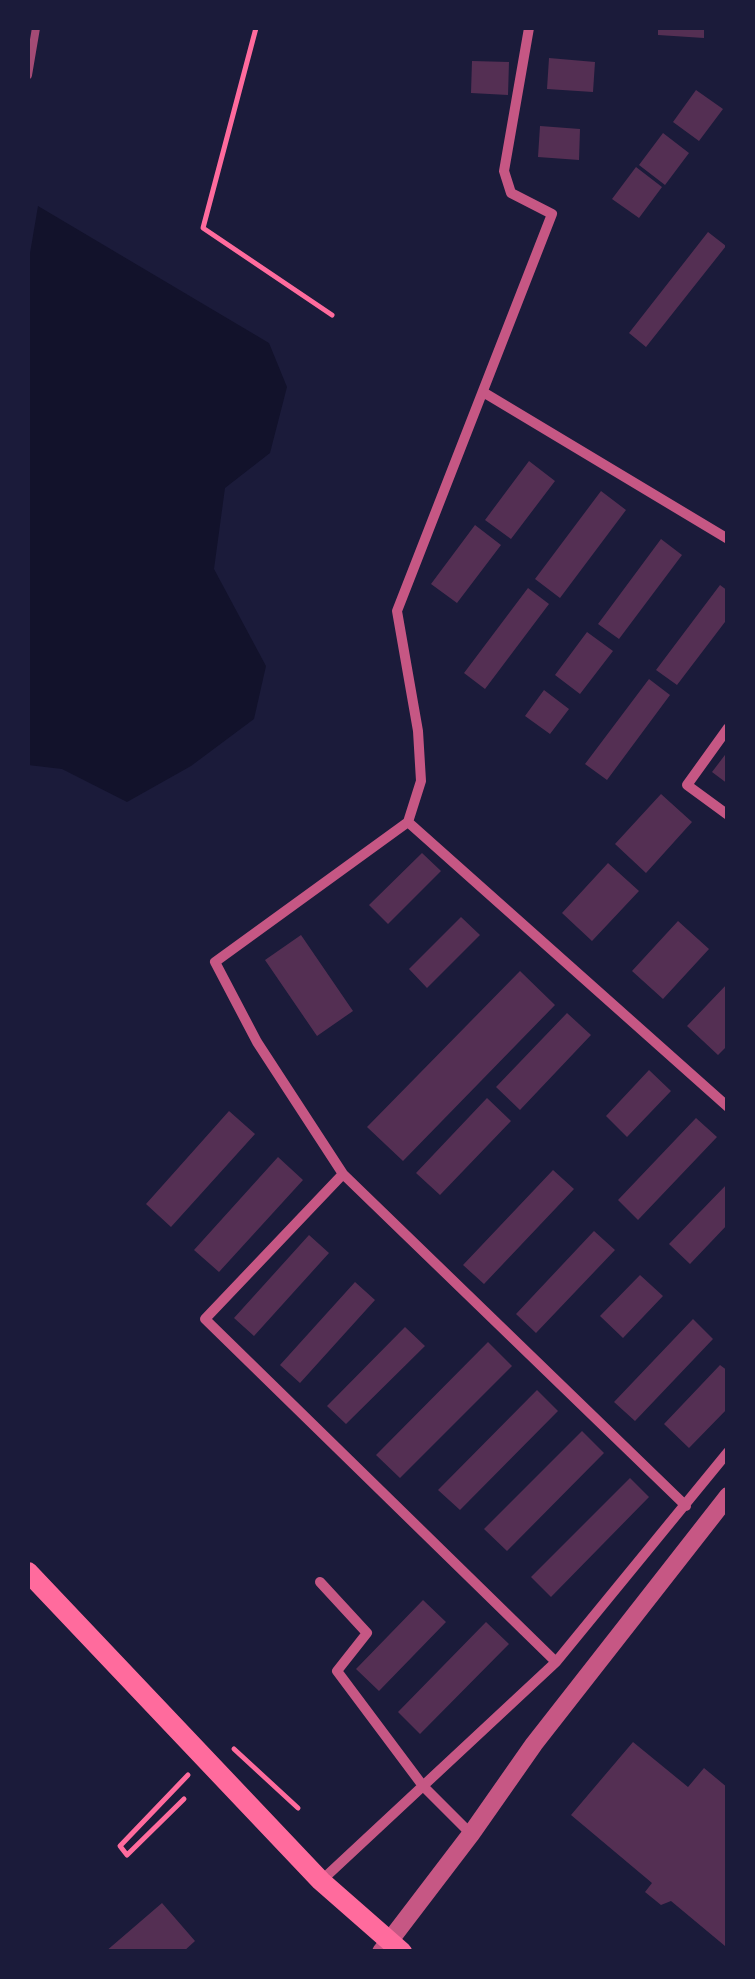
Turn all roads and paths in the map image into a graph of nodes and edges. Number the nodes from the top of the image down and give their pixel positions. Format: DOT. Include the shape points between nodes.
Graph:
graph roads {
  1 [pos="256,28"];
  2 [pos="529,28"];
  3 [pos="332,315"];
  4 [pos="483,392"];
  5 [pos="728,539"];
  6 [pos="728,728"];
  7 [pos="728,815"];
  8 [pos="408,822"];
  9 [pos="728,1107"];
  10 [pos="343,1174"];
  11 [pos="728,1452"];
  12 [pos="728,1496"];
  13 [pos="686,1506"];
  14 [pos="28,1572"];
  15 [pos="320,1582"];
  16 [pos="556,1662"];
  17 [pos="223,1738"];
  18 [pos="423,1786"];
  19 [pos="173,1792"];
  20 [pos="184,1799"];
  21 [pos="298,1808"];
  22 [pos="472,1834"];
  23 [pos="321,1880"];
  24 [pos="391,1948"];
  1 -- 3 [label="path" via="203,228"];
  2 -- 4 [label="street" via="504,170 512,193 552,214"];
  4 -- 5 [label="street"];
  4 -- 8 [label="street" via="397,612 421,781"];
  6 -- 7 [label="street" via="688,785"];
  8 -- 9 [label="street"];
  8 -- 10 [label="street" via="215,962 257,1042"];
  10 -- 13 [label="street"];
  10 -- 16 [label="street" via="206,1319"];
  11 -- 13 [label="street"];
  12 -- 22 [label="street"];
  13 -- 16 [label="street"];
  14 -- 23 [label="main road"];
  15 -- 18 [label="street" via="367,1632 337,1671"];
  16 -- 18 [label="street"];
  17 -- 21 [label="path"];
  18 -- 22 [label="street"];
  18 -- 23 [label="street"];
  19 -- 20 [label="path" via="120,1846 128,1855"];
  22 -- 24 [label="street"];
  23 -- 24 [label="main road"];
}
